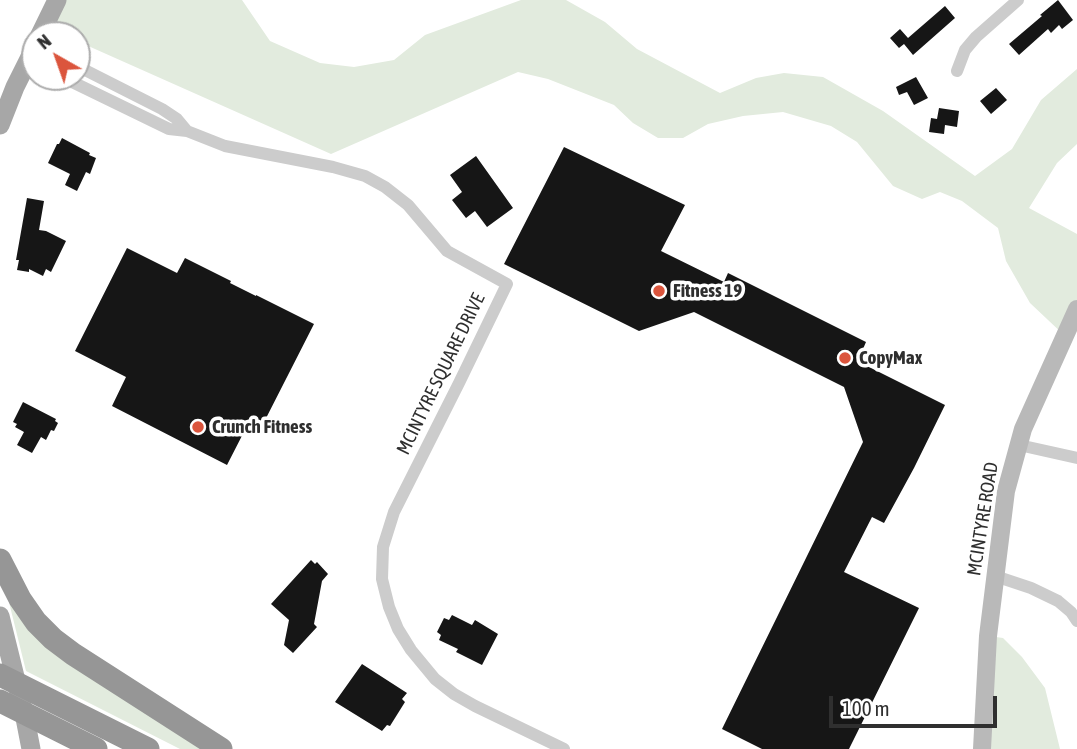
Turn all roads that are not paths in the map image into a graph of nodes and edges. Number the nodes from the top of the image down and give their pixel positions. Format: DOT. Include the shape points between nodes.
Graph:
graph roads {
  1 [pos="57,0"];
  2 [pos="1018,0"];
  3 [pos="47,21"];
  4 [pos="957,71"];
  5 [pos="91,73"];
  6 [pos="21,77"];
  7 [pos="91,91"];
  8 [pos="0,125"];
  9 [pos="187,131"];
  10 [pos="1077,309"];
  11 [pos="1019,445"];
  12 [pos="1077,458"];
  13 [pos="0,560"];
  14 [pos="995,576"];
  15 [pos="1075,613"];
  16 [pos="0,616"];
  17 [pos="8,679"];
  18 [pos="0,701"];
  19 [pos="24,713"];
  20 [pos="85,748"];
  21 [pos="31,749"];
  22 [pos="148,749"];
  23 [pos="221,749"];
  24 [pos="564,749"];
  25 [pos="982,749"];
  1 -- 3 [label="main road"];
  2 -- 4 [label="street" via="976,37"];
  5 -- 9 [label="street, MCINTYRE SQUARE DRIVE" via="162,109"];
  6 -- 8 [label="main road"];
  7 -- 9 [label="street, MCINTYRE SQUARE DRIVE" via="169,128"];
  9 -- 24 [label="street, MCINTYRE SQUARE DRIVE" via="225,146 365,176 408,205 447,251 507,284 394,512 383,547 382,579 398,629 435,679 475,706"];
  10 -- 11 [label="street, MCINTYRE ROAD"];
  11 -- 12 [label="street"];
  11 -- 14 [label="street, MCINTYRE ROAD" via="1006,491"];
  13 -- 23 [label="highway" via="20,599 53,639"];
  14 -- 15 [label="street" via="1058,601"];
  14 -- 25 [label="street, MCINTYRE ROAD"];
  16 -- 17 [label="main road"];
  17 -- 19 [label="main road"];
  17 -- 22 [label="highway"];
  18 -- 19 [label="highway"];
  19 -- 20 [label="highway"];
  19 -- 21 [label="main road"];
}
